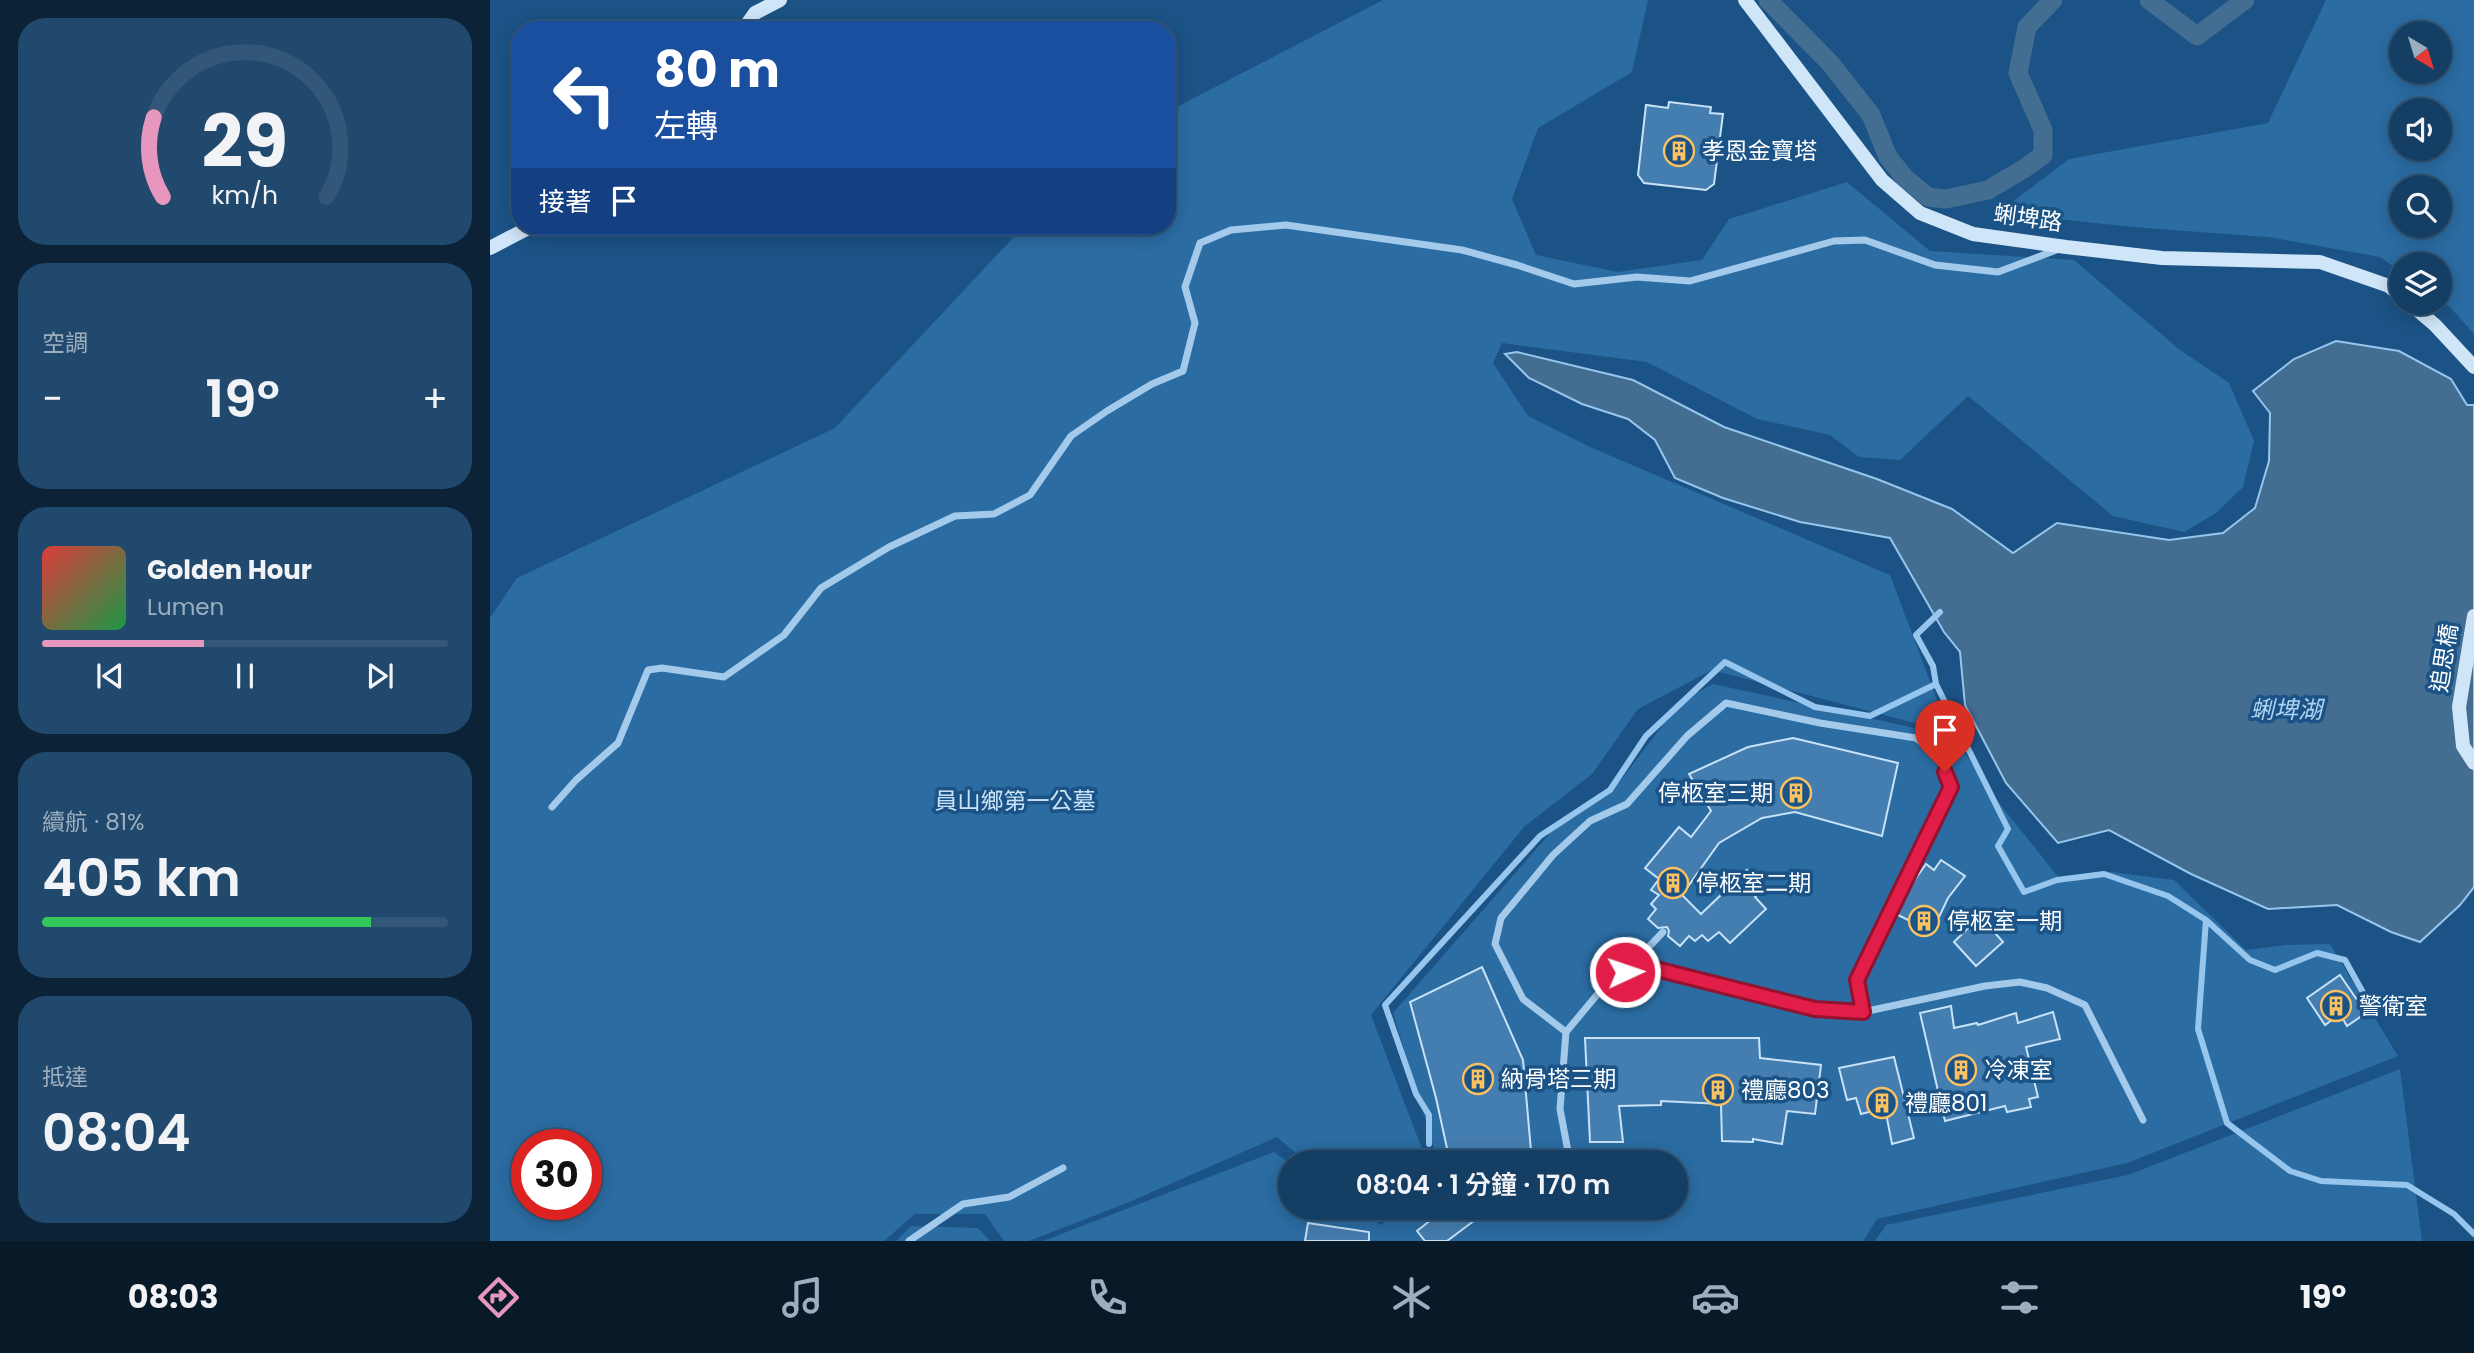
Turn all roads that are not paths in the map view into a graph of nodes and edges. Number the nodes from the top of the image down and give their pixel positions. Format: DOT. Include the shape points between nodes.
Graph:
graph roads {
  1 [pos="780,0"];
  2 [pos="1745,0"];
  3 [pos="749,21"];
  4 [pos="515,235"];
  5 [pos="2066,247"];
  6 [pos="490,248"];
  7 [pos="2389,286"];
  8 [pos="2423,315"];
  9 [pos="2474,367"];
  10 [pos="2474,616"];
  11 [pos="2474,764"];
  12 [pos="552,807"];
  13 [pos="1663,932"];
  14 [pos="1625,972"];
  15 [pos="1863,1012"];
  16 [pos="1566,1032"];
  17 [pos="2143,1120"];
  18 [pos="1568,1150"];
  19 [pos="1063,1168"];
  20 [pos="909,1241"];
  1 -- 3 [label="street"];
  2 -- 5 [label="street, 蜊埤路" via="1882,180 1920,213 1973,234"];
  4 -- 6 [label="street"];
  5 -- 7 [label="street, 蜊埤路" via="2162,258 2320,262"];
  5 -- 12 [label="street" via="1998,272 1935,265 1865,240 1834,241 1690,281 1637,278 1574,284 1462,250 1286,225 1231,230 1200,243 1185,287 1195,323 1183,371 1152,384 1071,436 1030,495 994,514 955,516 889,547 821,587 784,635 724,677 648,670 618,743"];
  8 -- 9 [label="street"];
  10 -- 11 [label="street, 追思橋" via="2459,707 2463,746"];
  13 -- 14 [label="street"];
  14 -- 15 [label="street" via="1652,968 1815,1009"];
  14 -- 16 [label="street" via="1601,990"];
  15 -- 16 [label="street" via="1857,980 1951,787 1939,756 1916,737 1727,704 1688,736 1627,804 1590,821 1553,855 1501,918 1495,944 1523,999"];
  15 -- 17 [label="street" via="1997,984 2020,982 2047,988 2085,1005"];
  16 -- 18 [label="street" via="1560,1109"];
  19 -- 20 [label="street" via="1009,1197 963,1205"];
}
